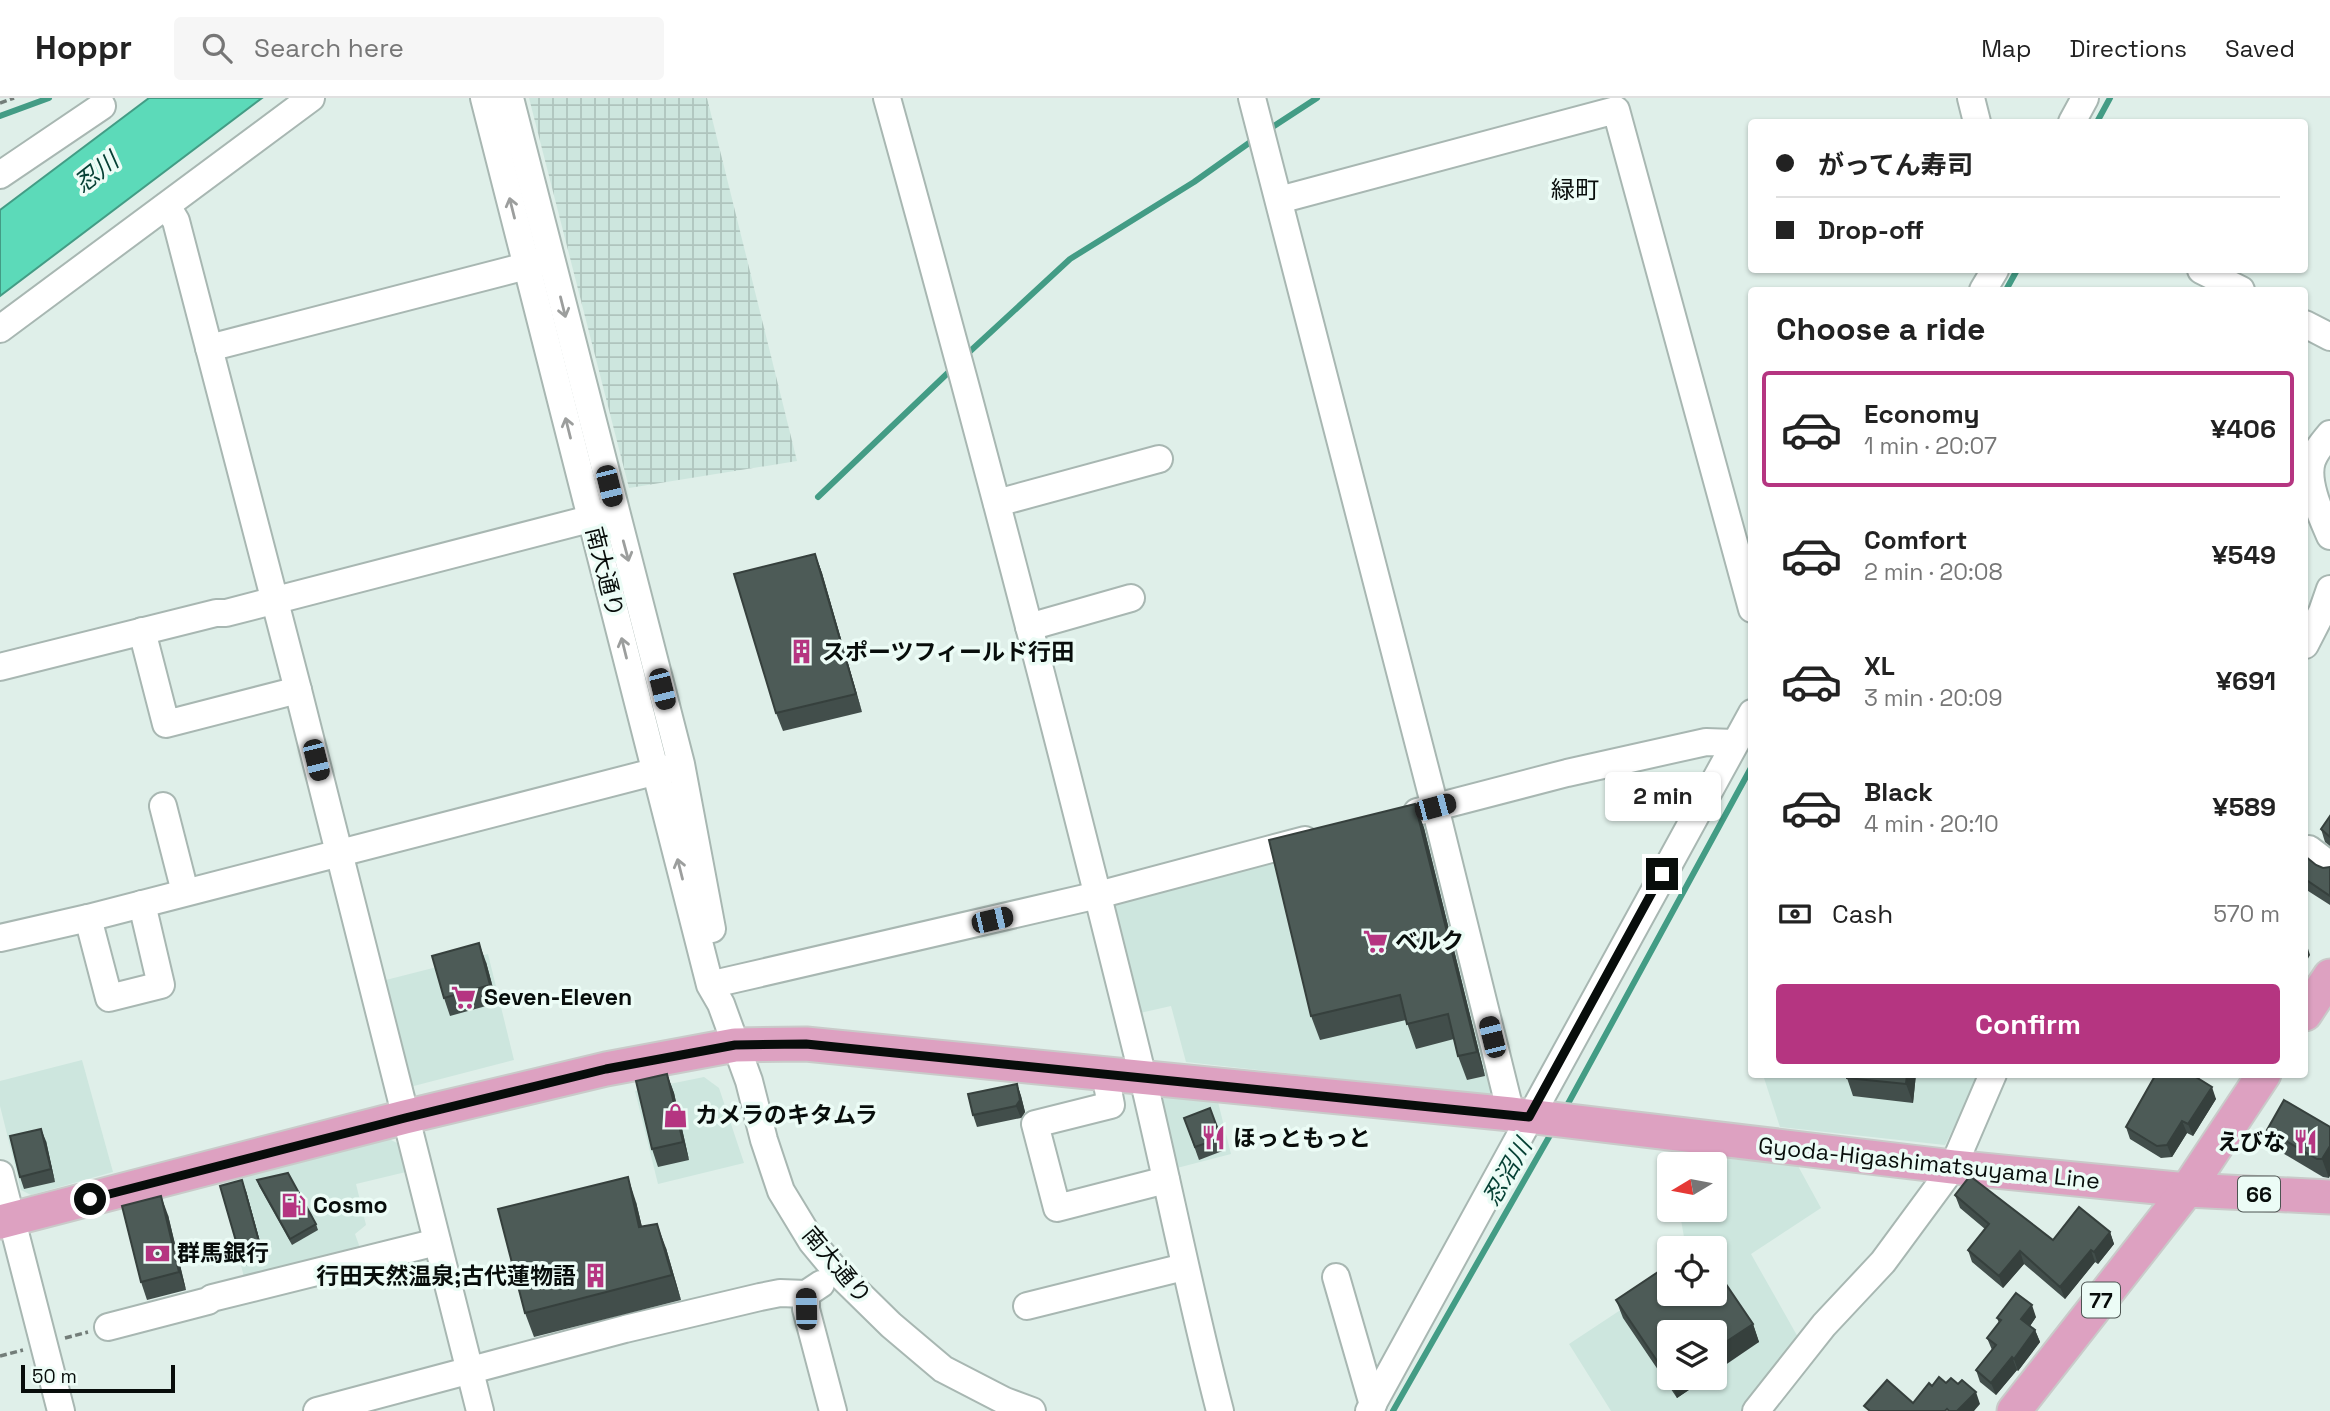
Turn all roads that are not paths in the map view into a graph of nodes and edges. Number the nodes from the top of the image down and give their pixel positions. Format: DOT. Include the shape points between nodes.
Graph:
graph roads {
  1 [pos="311,98"];
  2 [pos="484,98"];
  3 [pos="510,98"];
  4 [pos="887,98"];
  5 [pos="1252,98"];
  6 [pos="1971,98"];
  7 [pos="2085,98"];
  8 [pos="1615,104"];
  9 [pos="102,106"];
  10 [pos="1976,119"];
  11 [pos="2074,119"];
  12 [pos="0,175"];
  13 [pos="1279,200"];
  14 [pos="167,206"];
  15 [pos="539,263"];
  16 [pos="2207,273"];
  17 [pos="2235,287"];
  18 [pos="2308,326"];
  19 [pos="0,328"];
  20 [pos="2330,337"];
  21 [pos="208,348"];
  22 [pos="2330,434"];
  23 [pos="1159,459"];
  24 [pos="997,503"];
  25 [pos="604,516"];
  26 [pos="2330,536"];
  27 [pos="2330,589"];
  28 [pos="1748,594"];
  29 [pos="1130,598"];
  30 [pos="274,600"];
  31 [pos="1029,627"];
  32 [pos="142,631"];
  33 [pos="2308,639"];
  34 [pos="0,667"];
  35 [pos="298,690"];
  36 [pos="1748,720"];
  37 [pos="1734,743"];
  38 [pos="681,764"];
  39 [pos="656,772"];
  40 [pos="163,806"];
  41 [pos="1435,807"];
  42 [pos="1395,817"];
  43 [pos="1329,834"];
  44 [pos="339,854"];
  45 [pos="185,892"];
  46 [pos="1098,895"];
  47 [pos="142,904"];
  48 [pos="88,918"];
  49 [pos="0,938"];
  50 [pos="2330,976"];
  51 [pos="722,993"];
  52 [pos="2308,1008"];
  53 [pos="735,1045"];
  54 [pos="1105,1074"];
  55 [pos="1143,1078"];
  56 [pos="1991,1078"];
  57 [pos="2261,1078"];
  58 [pos="1520,1115"];
  59 [pos="405,1118"];
  60 [pos="1953,1167"];
  61 [pos="0,1174"];
  62 [pos="1166,1180"];
  63 [pos="2187,1190"];
  64 [pos="2330,1197"];
  65 [pos="6,1221"];
  66 [pos="436,1242"];
  67 [pos="1184,1267"];
  68 [pos="837,1272"];
  69 [pos="1336,1277"];
  70 [pos="806,1294"];
  71 [pos="1027,1306"];
  72 [pos="108,1327"];
  73 [pos="470,1372"];
  74 [pos="1767,1406"];
  75 [pos="1371,1408"];
  76 [pos="61,1411"];
  77 [pos="317,1411"];
  78 [pos="480,1411"];
  79 [pos="833,1411"];
  80 [pos="1032,1411"];
  81 [pos="1220,1411"];
  82 [pos="2014,1411"];
  1 -- 14 [label="street"];
  15 -- 2 [label="street, 南大通り, one-way"];
  3 -- 15 [label="street, 南大通り"];
  4 -- 24 [label="street"];
  5 -- 13 [label="street"];
  6 -- 10 [label="street"];
  7 -- 11 [label="street"];
  8 -- 13 [label="street"];
  8 -- 28 [label="street"];
  9 -- 12 [label="street"];
  13 -- 41 [label="street"];
  14 -- 19 [label="street"];
  14 -- 21 [label="street" via="176,221"];
  15 -- 21 [label="street"];
  15 -- 25 [label="street, 南大通り"];
  16 -- 17 [label="street"];
  18 -- 20 [label="street"];
  21 -- 30 [label="street"];
  22 -- 26 [label="street" via="2312,462 2311,472 2315,501"];
  23 -- 24 [label="street"];
  24 -- 31 [label="street"];
  25 -- 30 [label="street"];
  25 -- 38 [label="street, 南大通り, one-way"];
  39 -- 25 [label="street, 南大通り, one-way"];
  27 -- 33 [label="street"];
  29 -- 31 [label="street"];
  30 -- 32 [label="street"];
  30 -- 35 [label="street"];
  31 -- 46 [label="street"];
  32 -- 34 [label="street"];
  32 -- 35 [label="street" via="166,724"];
  35 -- 44 [label="street"];
  36 -- 37 [label="street"];
  37 -- 41 [label="street" via="1706,742"];
  37 -- 58 [label="street"];
  38 -- 39 [label="street"];
  38 -- 51 [label="street, 南大通り"];
  39 -- 44 [label="street"];
  51 -- 39 [label="street, 南大通り, one-way" via="710,985"];
  40 -- 45 [label="street"];
  41 -- 42 [label="street"];
  41 -- 58 [label="street"];
  43 -- 46 [label="street"];
  44 -- 45 [label="street"];
  44 -- 59 [label="street"];
  45 -- 47 [label="street"];
  46 -- 51 [label="street"];
  46 -- 55 [label="street"];
  47 -- 48 [label="street"];
  47 -- 48 [label="street" via="162,985 109,998"];
  48 -- 49 [label="street"];
  50 -- 52 [label="main road"];
  51 -- 53 [label="street, 南大通り"];
  53 -- 54 [label="main road, Gyoda-Higashimatsuyama Line / 66" via="806,1044"];
  53 -- 59 [label="main road, Gyoda-Higashimatsuyama Line / 66" via="606,1069"];
  53 -- 68 [label="street, 南大通り" via="781,1191 812,1242"];
  54 -- 55 [label="main road, Gyoda-Higashimatsuyama Line / 66"];
  54 -- 62 [label="street" via="1111,1105 1035,1124 1057,1208"];
  55 -- 58 [label="main road, Gyoda-Higashimatsuyama Line / 66"];
  55 -- 62 [label="street"];
  56 -- 60 [label="street"];
  57 -- 63 [label="main road, 77"];
  58 -- 60 [label="main road, Gyoda-Higashimatsuyama Line / 66"];
  58 -- 75 [label="street"];
  59 -- 65 [label="main road, Gyoda-Higashimatsuyama Line / 66"];
  59 -- 66 [label="street"];
  60 -- 63 [label="main road, Gyoda-Higashimatsuyama Line / 66"];
  60 -- 74 [label="street" via="1883,1262 1824,1325"];
  61 -- 65 [label="street"];
  62 -- 67 [label="street"];
  63 -- 64 [label="main road, Gyoda-Higashimatsuyama Line / 66"];
  63 -- 82 [label="main road, 77"];
  65 -- 76 [label="street"];
  66 -- 72 [label="street"];
  66 -- 73 [label="street"];
  67 -- 71 [label="street"];
  67 -- 81 [label="street"];
  68 -- 70 [label="street"];
  68 -- 80 [label="street, 南大通り" via="943,1368"];
  69 -- 75 [label="street"];
  70 -- 73 [label="street" via="760,1297"];
  70 -- 79 [label="street"];
  73 -- 77 [label="street"];
  73 -- 78 [label="street"];
}
